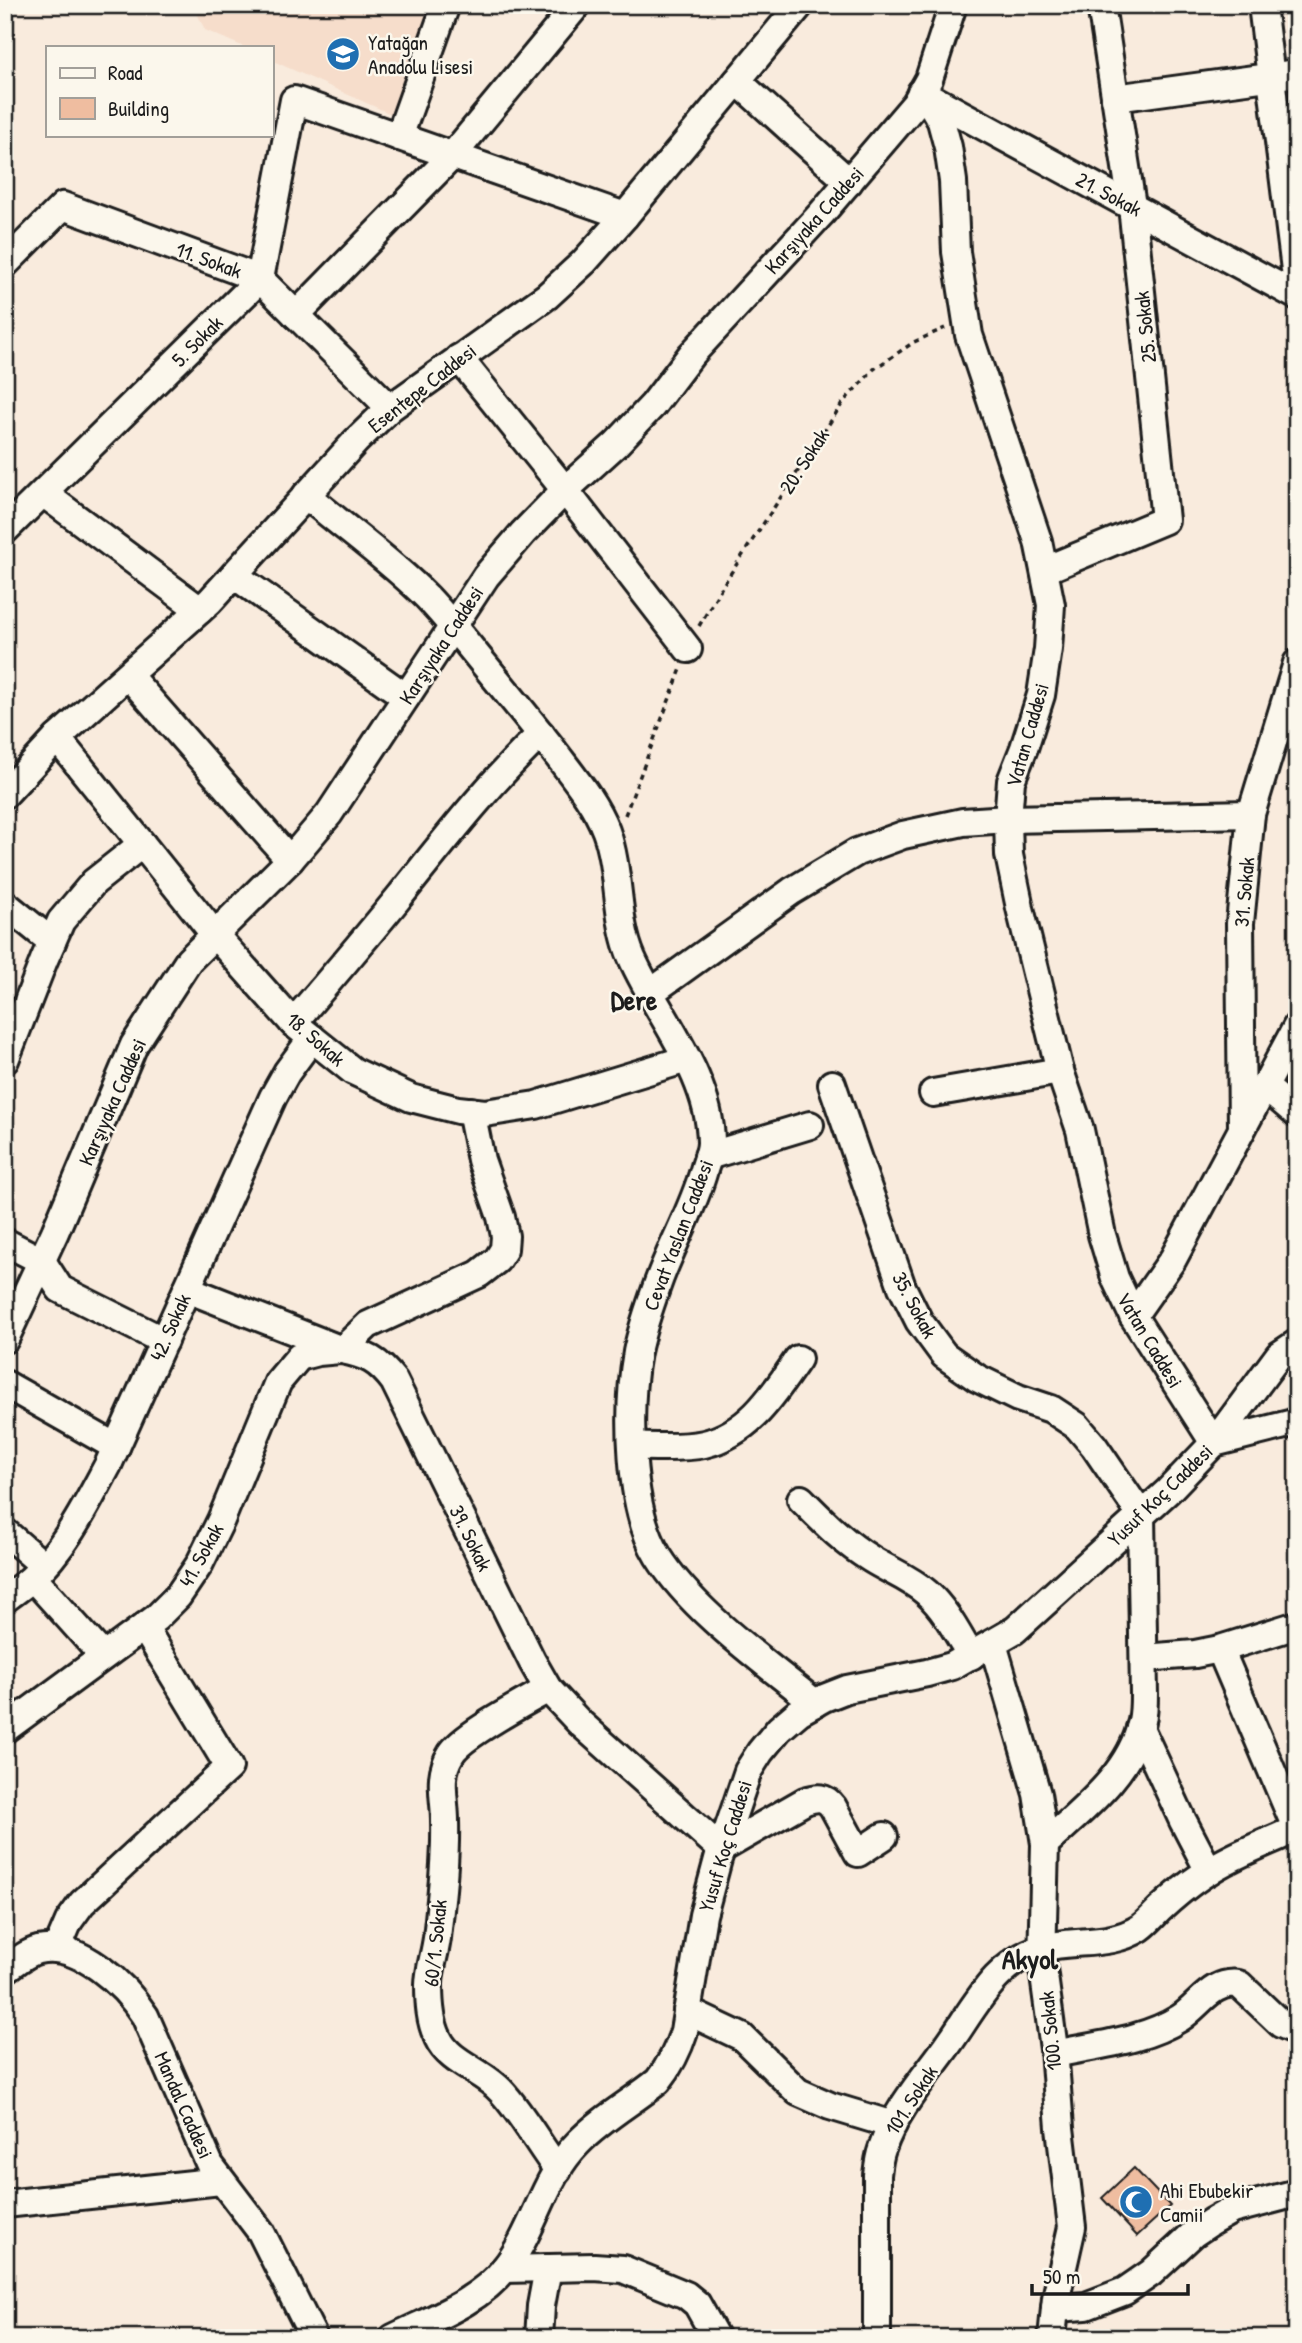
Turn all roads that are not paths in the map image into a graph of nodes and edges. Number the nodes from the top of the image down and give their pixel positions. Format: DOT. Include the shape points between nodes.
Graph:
graph roads {
  1 [pos="446,5"];
  2 [pos="578,5"];
  3 [pos="953,5"];
  4 [pos="1101,5"];
  5 [pos="1262,5"];
  6 [pos="795,7"];
  7 [pos="1284,75"];
  8 [pos="737,81"];
  9 [pos="921,93"];
  10 [pos="1115,98"];
  11 [pos="399,137"];
  12 [pos="452,156"];
  13 [pos="849,182"];
  14 [pos="1132,206"];
  15 [pos="625,216"];
  16 [pos="5,264"];
  17 [pos="260,279"];
  18 [pos="1297,286"];
  19 [pos="1297,296"];
  20 [pos="296,315"];
  21 [pos="459,358"];
  22 [pos="390,408"];
  23 [pos="565,489"];
  24 [pos="43,493"];
  25 [pos="306,495"];
  26 [pos="5,530"];
  27 [pos="1045,570"];
  28 [pos="234,575"];
  29 [pos="200,610"];
  30 [pos="453,626"];
  31 [pos="688,649"];
  32 [pos="1297,663"];
  33 [pos="128,675"];
  34 [pos="406,697"];
  35 [pos="541,734"];
  36 [pos="57,738"];
  37 [pos="5,794"];
  38 [pos="1251,814"];
  39 [pos="1008,819"];
  40 [pos="142,844"];
  41 [pos="290,860"];
  42 [pos="5,904"];
  43 [pos="215,934"];
  44 [pos="52,942"];
  45 [pos="650,993"];
  46 [pos="1297,1026"];
  47 [pos="302,1030"];
  48 [pos="687,1059"];
  49 [pos="5,1060"];
  50 [pos="1060,1071"];
  51 [pos="832,1084"];
  52 [pos="1265,1086"];
  53 [pos="933,1093"];
  54 [pos="471,1111"];
  55 [pos="1297,1114"];
  56 [pos="810,1125"];
  57 [pos="1242,1129"];
  58 [pos="708,1156"];
  59 [pos="5,1241"];
  60 [pos="42,1261"];
  61 [pos="187,1289"];
  62 [pos="1133,1316"];
  63 [pos="5,1339"];
  64 [pos="164,1341"];
  65 [pos="1297,1343"];
  66 [pos="342,1350"];
  67 [pos="798,1359"];
  68 [pos="5,1384"];
  69 [pos="1297,1422"];
  70 [pos="1214,1443"];
  71 [pos="116,1447"];
  72 [pos="633,1447"];
  73 [pos="801,1499"];
  74 [pos="1141,1515"];
  75 [pos="5,1532"];
  76 [pos="38,1572"];
  77 [pos="5,1599"];
  78 [pos="1297,1625"];
  79 [pos="144,1626"];
  80 [pos="1220,1649"];
  81 [pos="982,1650"];
  82 [pos="103,1656"];
  83 [pos="1144,1658"];
  84 [pos="548,1689"];
  85 [pos="815,1703"];
  86 [pos="1140,1728"];
  87 [pos="5,1729"];
  88 [pos="1297,1830"];
  89 [pos="884,1836"];
  90 [pos="1045,1844"];
  91 [pos="721,1849"];
  92 [pos="1209,1871"];
  93 [pos="1042,1948"];
  94 [pos="57,1949"];
  95 [pos="5,1970"];
  96 [pos="687,2011"];
  97 [pos="1297,2031"];
  98 [pos="1055,2054"];
  99 [pos="893,2125"];
  100 [pos="558,2170"];
  101 [pos="221,2181"];
  102 [pos="1297,2193"];
  103 [pos="5,2204"];
  104 [pos="548,2268"];
  105 [pos="504,2269"];
  106 [pos="1055,2308"];
  107 [pos="314,2338"];
  108 [pos="393,2338"];
  109 [pos="539,2338"];
  110 [pos="716,2338"];
  111 [pos="877,2338"];
  112 [pos="1052,2338"];
  1 -- 11 [label="street"];
  2 -- 12 [label="street"];
  3 -- 9 [label="street, Karşıyaka Caddesi"];
  4 -- 10 [label="street, 25. Sokak"];
  5 -- 7 [label="street"];
  6 -- 8 [label="street, Esentepe Caddesi"];
  7 -- 10 [label="street"];
  7 -- 18 [label="street"];
  8 -- 13 [label="street"];
  8 -- 15 [label="street, Esentepe Caddesi"];
  9 -- 13 [label="street, Karşıyaka Caddesi"];
  9 -- 14 [label="street, 21. Sokak"];
  9 -- 27 [label="street, Vatan Caddesi" via="941,121 948,147 956,252 969,335"];
  10 -- 14 [label="street, 25. Sokak"];
  11 -- 12 [label="street"];
  11 -- 17 [label="street" via="294,100"];
  12 -- 15 [label="street"];
  12 -- 20 [label="street"];
  13 -- 23 [label="street, Karşıyaka Caddesi" via="691,355 653,405"];
  14 -- 19 [label="street, 21. Sokak"];
  14 -- 27 [label="street, 25. Sokak" via="1165,520"];
  15 -- 21 [label="street, Esentepe Caddesi" via="547,296"];
  16 -- 17 [label="street, 11. Sokak" via="62,206"];
  17 -- 20 [label="street, 11. Sokak"];
  17 -- 24 [label="street, 5. Sokak"];
  20 -- 22 [label="street, 11. Sokak"];
  21 -- 22 [label="street, Esentepe Caddesi"];
  21 -- 23 [label="street"];
  22 -- 25 [label="street, Esentepe Caddesi"];
  23 -- 30 [label="street, Karşıyaka Caddesi" via="486,576"];
  23 -- 31 [label="street"];
  24 -- 26 [label="street, 5. Sokak"];
  24 -- 29 [label="street"];
  25 -- 28 [label="street, Esentepe Caddesi"];
  25 -- 30 [label="street, Cevat Yaslan Caddesi" via="427,597"];
  27 -- 39 [label="street, Vatan Caddesi" via="1051,604 1048,649 1041,695 1011,781"];
  28 -- 29 [label="street, Esentepe Caddesi"];
  28 -- 34 [label="street"];
  29 -- 33 [label="street, Esentepe Caddesi"];
  30 -- 34 [label="street, Karşıyaka Caddesi"];
  30 -- 35 [label="street, Cevat Yaslan Caddesi"];
  32 -- 38 [label="street, 31. Sokak"];
  33 -- 36 [label="street, Esentepe Caddesi"];
  33 -- 41 [label="street"];
  34 -- 41 [label="street, Karşıyaka Caddesi" via="329,814"];
  35 -- 45 [label="street, Cevat Yaslan Caddesi" via="593,803 606,830 629,953"];
  35 -- 47 [label="street, 42. Sokak" via="474,803 353,954"];
  36 -- 37 [label="street, Esentepe Caddesi"];
  36 -- 40 [label="street, 18. Sokak"];
  38 -- 39 [label="street"];
  38 -- 57 [label="street, 31. Sokak" via="1240,923"];
  39 -- 45 [label="street" via="963,822 903,835 857,852 792,891"];
  39 -- 50 [label="street, Vatan Caddesi" via="1009,855"];
  40 -- 43 [label="street, 18. Sokak"];
  40 -- 44 [label="street" via="94,882 61,921"];
  41 -- 43 [label="street, Karşıyaka Caddesi"];
  42 -- 44 [label="street"];
  43 -- 47 [label="street, 18. Sokak"];
  43 -- 60 [label="street, Karşıyaka Caddesi" via="189,960 134,1045"];
  44 -- 49 [label="street"];
  45 -- 48 [label="street, Cevat Yaslan Caddesi"];
  46 -- 52 [label="street"];
  47 -- 54 [label="street, 18. Sokak" via="353,1071 386,1088 439,1107"];
  47 -- 61 [label="street, 42. Sokak"];
  48 -- 54 [label="street, 18. Sokak" via="537,1105"];
  48 -- 58 [label="street, Cevat Yaslan Caddesi" via="704,1099 711,1146"];
  50 -- 53 [label="street"];
  50 -- 62 [label="street, Vatan Caddesi" via="1080,1130 1102,1235"];
  51 -- 74 [label="street, 35. Sokak" via="902,1287 919,1321 944,1355 977,1378 1052,1409 1077,1426"];
  52 -- 55 [label="street"];
  52 -- 57 [label="street"];
  54 -- 66 [label="street" via="481,1160 501,1217 504,1249 478,1274 368,1325"];
  56 -- 58 [label="street"];
  57 -- 62 [label="street" via="1173,1259"];
  58 -- 72 [label="street, Cevat Yaslan Caddesi" via="686,1223 647,1312 637,1354"];
  59 -- 60 [label="street"];
  60 -- 63 [label="street, Karşıyaka Caddesi"];
  60 -- 64 [label="street" via="60,1289"];
  61 -- 64 [label="street, 42. Sokak"];
  61 -- 66 [label="street, 39. Sokak"];
  62 -- 70 [label="street, Vatan Caddesi"];
  64 -- 71 [label="street, 42. Sokak"];
  65 -- 70 [label="street, Yusuf Koç Caddesi" via="1279,1355"];
  66 -- 79 [label="street, 41. Sokak" via="299,1357 282,1376 199,1565 178,1596"];
  66 -- 84 [label="street, 39. Sokak" via="381,1364 394,1381"];
  67 -- 72 [label="street" via="765,1407 740,1429 702,1444"];
  68 -- 71 [label="street"];
  69 -- 70 [label="street"];
  70 -- 74 [label="street, Yusuf Koç Caddesi"];
  71 -- 76 [label="street, 42. Sokak" via="83,1510"];
  72 -- 85 [label="street, Cevat Yaslan Caddesi" via="643,1522 657,1554 699,1607"];
  73 -- 81 [label="street, 100. Sokak" via="844,1541 929,1595"];
  74 -- 81 [label="street, Yusuf Koç Caddesi" via="1022,1623"];
  74 -- 83 [label="street"];
  75 -- 76 [label="street"];
  76 -- 77 [label="street, 42. Sokak"];
  76 -- 82 [label="street"];
  78 -- 80 [label="street"];
  79 -- 82 [label="street, 41. Sokak"];
  79 -- 94 [label="street" via="229,1767 82,1903"];
  80 -- 83 [label="street"];
  80 -- 88 [label="street"];
  81 -- 85 [label="street, Yusuf Koç Caddesi" via="952,1666 847,1689"];
  81 -- 90 [label="street, 100. Sokak" via="1037,1794"];
  82 -- 87 [label="street, 41. Sokak"];
  83 -- 86 [label="street"];
  84 -- 91 [label="street, 39. Sokak"];
  84 -- 100 [label="street, 60/1. Sokak" via="451,1752 441,1785 444,1862 429,1982 430,2015 448,2053 502,2092"];
  85 -- 91 [label="street, Yusuf Koç Caddesi" via="789,1721 760,1752 748,1771"];
  86 -- 90 [label="street" via="1112,1779"];
  86 -- 92 [label="street"];
  88 -- 92 [label="street"];
  89 -- 91 [label="street" via="858,1853 833,1807 820,1797"];
  90 -- 93 [label="street, 100. Sokak"];
  91 -- 96 [label="street, Yusuf Koç Caddesi" via="703,1915"];
  92 -- 93 [label="street" via="1130,1933"];
  93 -- 98 [label="street, 100. Sokak"];
  93 -- 99 [label="street, 101. Sokak" via="1006,1968 976,2000"];
  94 -- 95 [label="street" via="31,1953"];
  94 -- 101 [label="street, Mandal Caddesi" via="94,1965 134,1998"];
  96 -- 99 [label="street" via="742,2037 798,2092"];
  96 -- 100 [label="street, Yusuf Koç Caddesi" via="678,2049 658,2081 577,2144"];
  97 -- 98 [label="street" via="1281,2024 1239,1984 1231,1983 1214,1989 1182,2017 1152,2032"];
  98 -- 106 [label="street, 100. Sokak" via="1072,2227"];
  99 -- 111 [label="street, 101. Sokak" via="880,2151 877,2175"];
  100 -- 105 [label="street, Yusuf Koç Caddesi"];
  101 -- 103 [label="street"];
  101 -- 107 [label="street, Mandal Caddesi" via="261,2232"];
  102 -- 106 [label="street" via="1232,2210 1193,2234 1125,2291 1086,2306"];
  104 -- 105 [label="street"];
  104 -- 109 [label="street"];
  104 -- 110 [label="street" via="608,2267 650,2278 697,2304"];
  105 -- 108 [label="street, Yusuf Koç Caddesi" via="454,2308"];
  106 -- 112 [label="street, 100. Sokak"];
}
